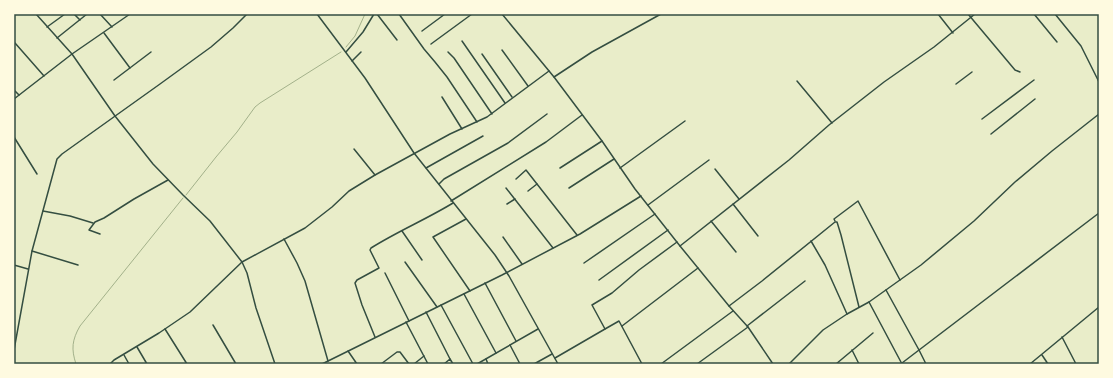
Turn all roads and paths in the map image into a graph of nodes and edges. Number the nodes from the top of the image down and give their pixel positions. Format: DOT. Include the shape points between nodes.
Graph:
graph roads {
  1 [pos="36,14"];
  2 [pos="65,14"];
  3 [pos="74,14"];
  4 [pos="87,14"];
  5 [pos="100,14"];
  6 [pos="130,14"];
  7 [pos="247,14"];
  8 [pos="317,14"];
  9 [pos="374,14"];
  10 [pos="377,14"];
  11 [pos="398,14"];
  12 [pos="445,14"];
  13 [pos="472,14"];
  14 [pos="502,14"];
  15 [pos="660,14"];
  16 [pos="938,14"];
  17 [pos="968,14"];
  18 [pos="975,14"];
  19 [pos="1034,14"];
  20 [pos="1055,14"];
  21 [pos="971,18"];
  22 [pos="80,20"];
  23 [pos="47,27"];
  24 [pos="112,27"];
  25 [pos="422,31"];
  26 [pos="104,33"];
  27 [pos="953,33"];
  28 [pos="57,38"];
  29 [pos="397,40"];
  30 [pos="462,41"];
  31 [pos="1058,42"];
  32 [pos="15,43"];
  33 [pos="431,44"];
  34 [pos="502,50"];
  35 [pos="152,52"];
  36 [pos="346,52"];
  37 [pos="361,52"];
  38 [pos="448,52"];
  39 [pos="72,54"];
  40 [pos="482,54"];
  41 [pos="352,61"];
  42 [pos="130,68"];
  43 [pos="549,71"];
  44 [pos="972,72"];
  45 [pos="1020,72"];
  46 [pos="44,76"];
  47 [pos="554,77"];
  48 [pos="114,80"];
  49 [pos="1034,80"];
  50 [pos="797,81"];
  51 [pos="1099,82"];
  52 [pos="956,84"];
  53 [pos="528,86"];
  54 [pos="14,90"];
  55 [pos="19,95"];
  56 [pos="442,97"];
  57 [pos="513,97"];
  58 [pos="14,99"];
  59 [pos="1036,99"];
  60 [pos="505,103"];
  61 [pos="492,114"];
  62 [pos="547,114"];
  63 [pos="1099,114"];
  64 [pos="582,115"];
  65 [pos="115,116"];
  66 [pos="982,119"];
  67 [pos="685,121"];
  68 [pos="477,122"];
  69 [pos="832,123"];
  70 [pos="462,128"];
  71 [pos="991,134"];
  72 [pos="483,136"];
  73 [pos="14,137"];
  74 [pos="602,141"];
  75 [pos="354,149"];
  76 [pos="414,153"];
  77 [pos="614,159"];
  78 [pos="709,160"];
  79 [pos="426,168"];
  80 [pos="560,168"];
  81 [pos="620,168"];
  82 [pos="715,170"];
  83 [pos="37,174"];
  84 [pos="374,175"];
  85 [pos="516,179"];
  86 [pos="168,180"];
  87 [pos="439,184"];
  88 [pos="537,184"];
  89 [pos="506,188"];
  90 [pos="569,188"];
  91 [pos="528,191"];
  92 [pos="641,196"];
  93 [pos="515,199"];
  94 [pos="739,199"];
  95 [pos="452,202"];
  96 [pos="507,204"];
  97 [pos="733,204"];
  98 [pos="648,205"];
  99 [pos="43,211"];
  100 [pos="1099,213"];
  101 [pos="655,214"];
  102 [pos="466,219"];
  103 [pos="711,221"];
  104 [pos="835,222"];
  105 [pos="94,224"];
  106 [pos="402,230"];
  107 [pos="668,230"];
  108 [pos="100,234"];
  109 [pos="577,235"];
  110 [pos="758,236"];
  111 [pos="503,237"];
  112 [pos="284,239"];
  113 [pos="811,241"];
  114 [pos="677,242"];
  115 [pos="680,246"];
  116 [pos="553,248"];
  117 [pos="32,251"];
  118 [pos="736,252"];
  119 [pos="422,260"];
  120 [pos="242,262"];
  121 [pos="405,262"];
  122 [pos="584,263"];
  123 [pos="522,264"];
  124 [pos="14,265"];
  125 [pos="78,265"];
  126 [pos="698,268"];
  127 [pos="28,269"];
  128 [pos="506,272"];
  129 [pos="385,273"];
  130 [pos="599,280"];
  131 [pos="900,280"];
  132 [pos="805,281"];
  133 [pos="485,283"];
  134 [pos="470,290"];
  135 [pos="886,290"];
  136 [pos="464,294"];
  137 [pos="869,302"];
  138 [pos="441,305"];
  139 [pos="729,306"];
  140 [pos="437,307"];
  141 [pos="1099,307"];
  142 [pos="859,308"];
  143 [pos="733,311"];
  144 [pos="426,312"];
  145 [pos="847,314"];
  146 [pos="409,321"];
  147 [pos="406,322"];
  148 [pos="213,325"];
  149 [pos="622,326"];
  150 [pos="747,327"];
  151 [pos="165,329"];
  152 [pos="538,329"];
  153 [pos="605,329"];
  154 [pos="873,333"];
  155 [pos="1062,337"];
  156 [pos="375,338"];
  157 [pos="516,342"];
  158 [pos="510,345"];
  159 [pos="137,347"];
  160 [pos="14,350"];
  161 [pos="852,350"];
  162 [pos="920,350"];
  163 [pos="348,351"];
  164 [pos="496,353"];
  165 [pos="123,354"];
  166 [pos="552,354"];
  167 [pos="1042,354"];
  168 [pos="424,356"];
  169 [pos="554,358"];
  170 [pos="450,359"];
  171 [pos="486,359"];
  172 [pos="328,361"];
  173 [pos="325,363"];
  174 [pos="110,364"];
  175 [pos="129,364"];
  176 [pos="147,364"];
  177 [pos="187,364"];
  178 [pos="236,364"];
  179 [pos="275,364"];
  180 [pos="322,364"];
  181 [pos="357,364"];
  182 [pos="381,364"];
  183 [pos="408,364"];
  184 [pos="414,364"];
  185 [pos="428,364"];
  186 [pos="444,364"];
  187 [pos="453,364"];
  188 [pos="473,364"];
  189 [pos="477,364"];
  190 [pos="488,364"];
  191 [pos="520,364"];
  192 [pos="534,364"];
  193 [pos="558,364"];
  194 [pos="642,364"];
  195 [pos="661,364"];
  196 [pos="697,364"];
  197 [pos="773,364"];
  198 [pos="789,364"];
  199 [pos="836,364"];
  200 [pos="859,364"];
  201 [pos="902,364"];
  202 [pos="926,364"];
  203 [pos="1030,364"];
  204 [pos="1048,364"];
  205 [pos="1076,364"];
  1 -- 23 [label="street"];
  2 -- 23 [label="street"];
  3 -- 22 [label="street"];
  4 -- 22 [label="street"];
  5 -- 24 [label="street"];
  6 -- 24 [label="street"];
  7 -- 65 [label="street" via="211,47"];
  8 -- 36 [label="street"];
  9 -- 36 [label="street"];
  10 -- 29 [label="street"];
  11 -- 68 [label="street"];
  12 -- 25 [label="street"];
  13 -- 33 [label="street"];
  14 -- 43 [label="street"];
  15 -- 47 [label="street" via="592,52"];
  16 -- 27 [label="street"];
  17 -- 21 [label="street"];
  18 -- 21 [label="street"];
  19 -- 31 [label="street"];
  20 -- 51 [label="street" via="1081,46"];
  21 -- 27 [label="street"];
  21 -- 45 [label="street" via="1015,70"];
  22 -- 28 [label="street"];
  23 -- 28 [label="street"];
  24 -- 26 [label="street"];
  26 -- 39 [label="street"];
  26 -- 42 [label="street"];
  27 -- 69 [label="street"];
  28 -- 39 [label="street"];
  30 -- 60 [label="street"];
  32 -- 46 [label="street"];
  34 -- 53 [label="street"];
  35 -- 42 [label="street"];
  36 -- 41 [label="street"];
  37 -- 41 [label="street"];
  38 -- 61 [label="street"];
  39 -- 46 [label="street"];
  39 -- 65 [label="street"];
  40 -- 57 [label="street"];
  41 -- 76 [label="street"];
  42 -- 48 [label="street"];
  43 -- 47 [label="street"];
  43 -- 53 [label="street"];
  44 -- 52 [label="street"];
  46 -- 55 [label="street"];
  47 -- 64 [label="street"];
  49 -- 66 [label="street"];
  50 -- 69 [label="street"];
  53 -- 57 [label="street"];
  54 -- 55 [label="street"];
  55 -- 58 [label="street"];
  56 -- 70 [label="street"];
  57 -- 60 [label="street"];
  59 -- 71 [label="street"];
  60 -- 61 [label="street"];
  61 -- 68 [label="street"];
  62 -- 87 [label="street" via="508,143"];
  63 -- 131 [label="street" via="1052,150 974,221"];
  64 -- 74 [label="street"];
  64 -- 95 [label="street" via="546,142"];
  65 -- 86 [label="street"];
  65 -- 99 [label="street" via="57,159"];
  67 -- 81 [label="street"];
  68 -- 70 [label="street"];
  69 -- 94 [label="street"];
  70 -- 76 [label="street"];
  72 -- 79 [label="street"];
  73 -- 83 [label="street"];
  74 -- 77 [label="street"];
  74 -- 80 [label="street"];
  75 -- 84 [label="street"];
  76 -- 79 [label="street"];
  76 -- 84 [label="street"];
  77 -- 81 [label="street"];
  77 -- 90 [label="street"];
  78 -- 98 [label="street"];
  79 -- 87 [label="street"];
  81 -- 92 [label="street"];
  82 -- 94 [label="street"];
  84 -- 112 [label="street" via="349,191 305,228"];
  85 -- 88 [label="street" via="526,170"];
  86 -- 105 [label="street"];
  86 -- 120 [label="street" via="210,221"];
  87 -- 95 [label="street"];
  88 -- 91 [label="street"];
  88 -- 109 [label="street"];
  89 -- 93 [label="street"];
  92 -- 98 [label="street"];
  92 -- 109 [label="street"];
  93 -- 96 [label="street"];
  93 -- 116 [label="street"];
  94 -- 97 [label="street"];
  95 -- 102 [label="street"];
  95 -- 106 [label="street"];
  97 -- 103 [label="street"];
  97 -- 110 [label="street"];
  98 -- 101 [label="street"];
  99 -- 105 [label="street"];
  99 -- 117 [label="street"];
  100 -- 162 [label="street"];
  101 -- 107 [label="street"];
  101 -- 122 [label="street"];
  102 -- 128 [label="street"];
  102 -- 134 [label="street" via="433,237"];
  103 -- 115 [label="street"];
  103 -- 118 [label="street"];
  104 -- 113 [label="street"];
  104 -- 131 [label="street" via="834,219 858,201"];
  104 -- 142 [label="street" via="841,235"];
  105 -- 108 [label="street" via="89,230"];
  106 -- 119 [label="street"];
  106 -- 156 [label="street" via="371,248 370,252 379,268 355,283"];
  107 -- 114 [label="street"];
  107 -- 130 [label="street"];
  109 -- 116 [label="street"];
  111 -- 123 [label="street"];
  112 -- 120 [label="street"];
  112 -- 172 [label="street" via="305,281"];
  113 -- 139 [label="street"];
  113 -- 145 [label="street"];
  114 -- 115 [label="street"];
  114 -- 153 [label="street" via="612,293 592,305"];
  115 -- 126 [label="street"];
  116 -- 123 [label="street"];
  117 -- 125 [label="street"];
  117 -- 127 [label="street"];
  120 -- 151 [label="street" via="190,312"];
  120 -- 179 [label="street"];
  121 -- 140 [label="street"];
  123 -- 128 [label="street"];
  124 -- 127 [label="street"];
  126 -- 139 [label="street"];
  126 -- 149 [label="street"];
  127 -- 160 [label="street"];
  128 -- 133 [label="street"];
  128 -- 152 [label="street"];
  129 -- 146 [label="street"];
  131 -- 135 [label="street"];
  132 -- 150 [label="street"];
  133 -- 134 [label="street"];
  133 -- 157 [label="street"];
  134 -- 136 [label="street"];
  135 -- 137 [label="street"];
  135 -- 162 [label="street"];
  136 -- 138 [label="street"];
  136 -- 164 [label="street"];
  137 -- 142 [label="street"];
  137 -- 201 [label="street"];
  138 -- 140 [label="street"];
  138 -- 188 [label="street"];
  139 -- 143 [label="street"];
  140 -- 144 [label="street"];
  141 -- 155 [label="street"];
  142 -- 145 [label="street"];
  143 -- 150 [label="street"];
  143 -- 195 [label="street"];
  144 -- 146 [label="street"];
  144 -- 170 [label="street"];
  145 -- 198 [label="street" via="823,330"];
  146 -- 147 [label="street"];
  147 -- 156 [label="street"];
  147 -- 168 [label="street"];
  148 -- 178 [label="street"];
  149 -- 153 [label="street" via="619,321"];
  149 -- 194 [label="street"];
  150 -- 196 [label="street"];
  150 -- 197 [label="street"];
  151 -- 159 [label="street"];
  151 -- 177 [label="street"];
  152 -- 157 [label="street"];
  152 -- 166 [label="street"];
  153 -- 169 [label="street"];
  154 -- 161 [label="street"];
  155 -- 167 [label="street"];
  155 -- 205 [label="street"];
  156 -- 163 [label="street"];
  157 -- 158 [label="street"];
  158 -- 164 [label="street"];
  158 -- 191 [label="street"];
  159 -- 165 [label="street"];
  159 -- 176 [label="street"];
  161 -- 199 [label="street"];
  161 -- 200 [label="street"];
  162 -- 201 [label="street"];
  162 -- 202 [label="street"];
  163 -- 172 [label="street"];
  163 -- 181 [label="street"];
  164 -- 171 [label="street"];
  165 -- 174 [label="street"];
  165 -- 175 [label="street"];
  166 -- 169 [label="street"];
  166 -- 192 [label="street"];
  167 -- 203 [label="street"];
  167 -- 204 [label="street"];
  168 -- 184 [label="street"];
  168 -- 185 [label="street"];
  169 -- 193 [label="street"];
  170 -- 186 [label="street"];
  170 -- 187 [label="street"];
  171 -- 189 [label="street"];
  171 -- 190 [label="street"];
  172 -- 173 [label="street"];
  173 -- 180 [label="street"];
  182 -- 183 [label="street" via="400,352"];
}
